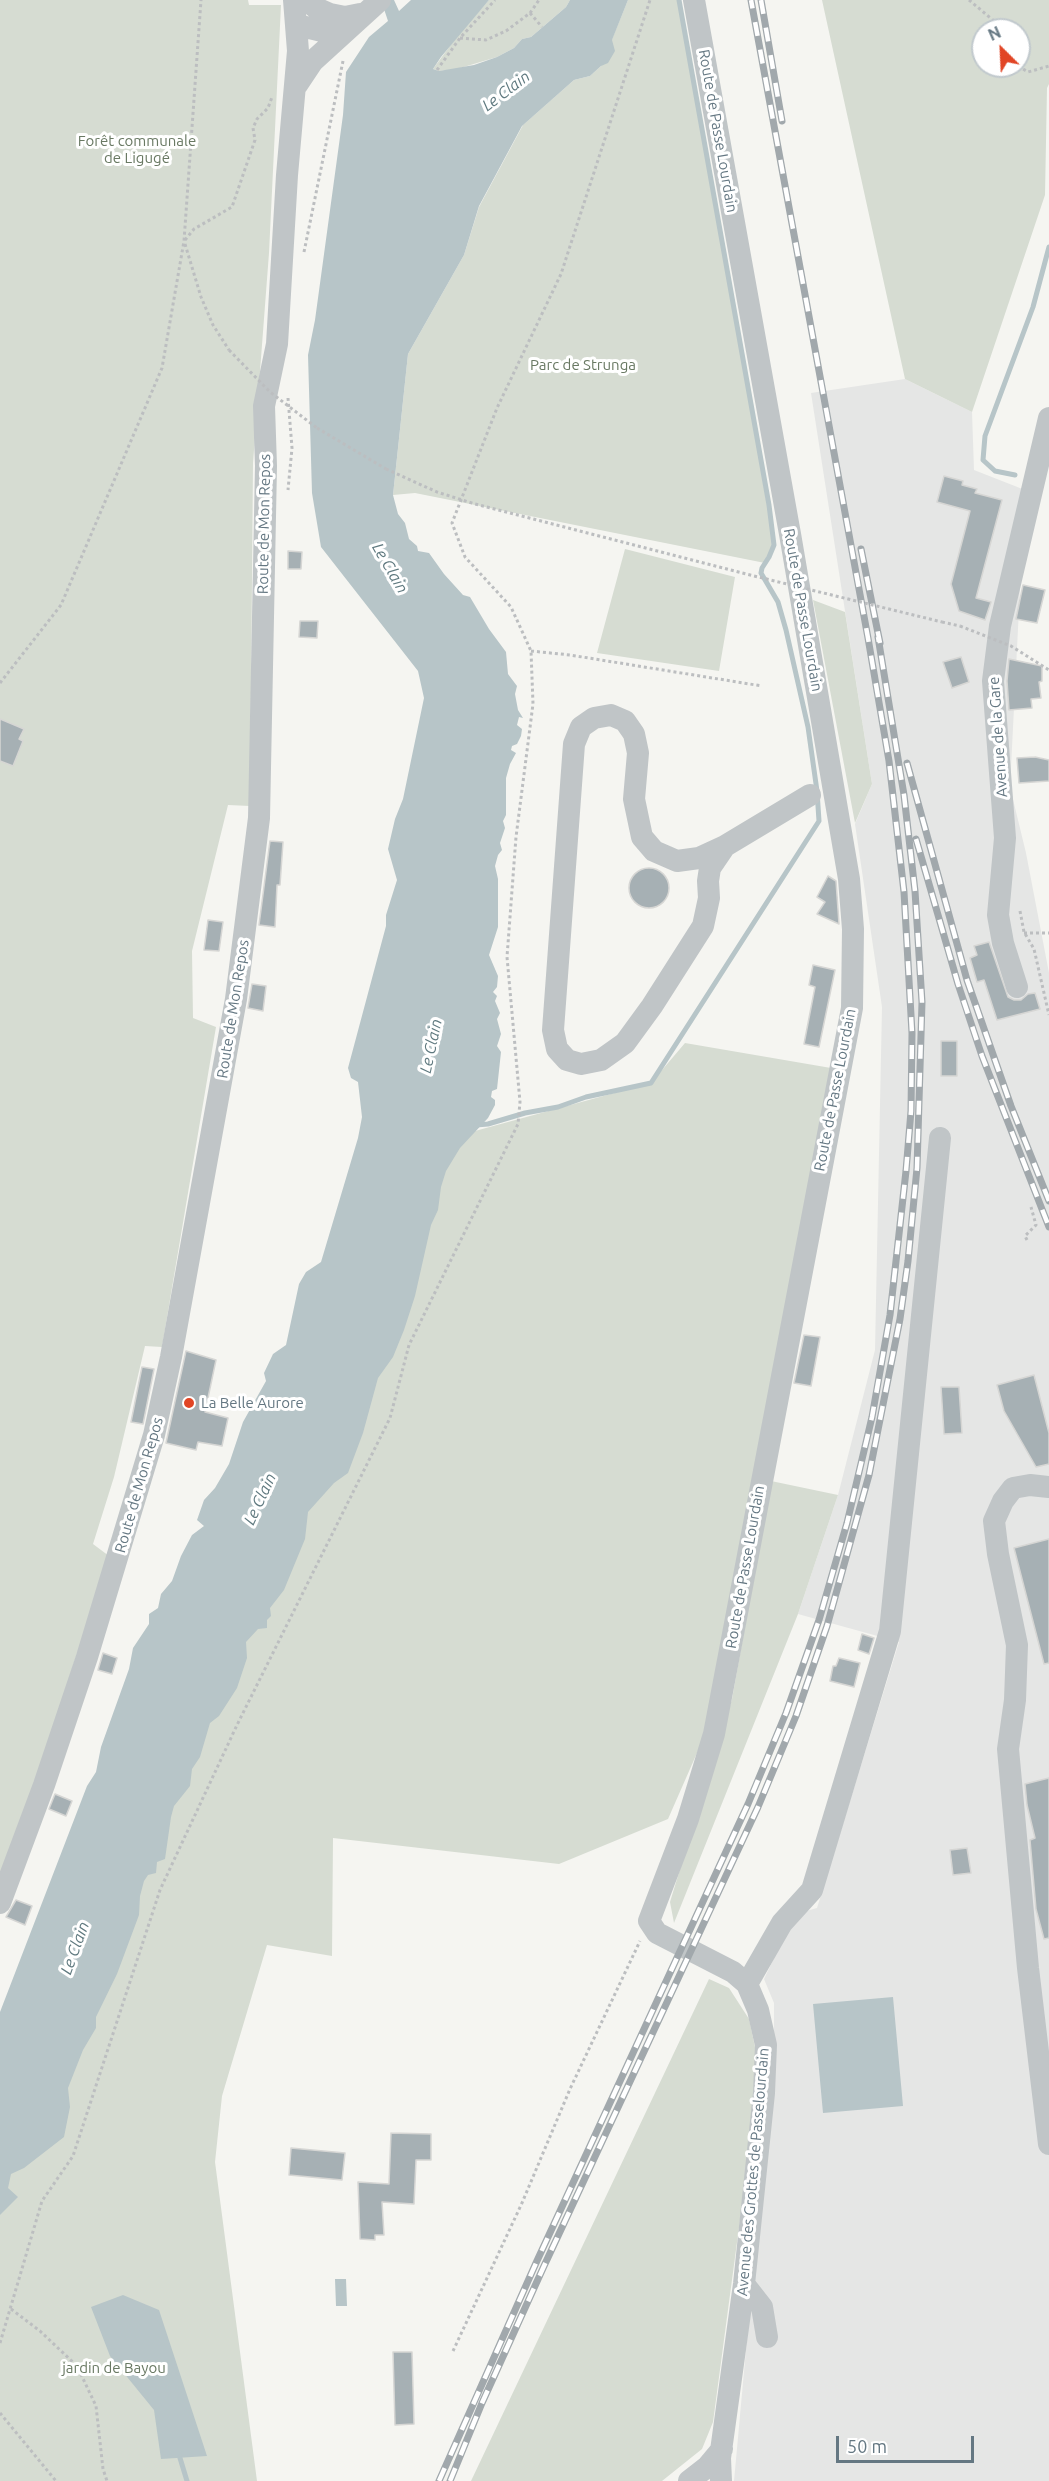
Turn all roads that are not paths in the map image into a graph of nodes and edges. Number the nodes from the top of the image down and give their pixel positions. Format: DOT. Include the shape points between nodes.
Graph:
graph roads {
  1 [pos="294,0"];
  2 [pos="307,0"];
  3 [pos="694,0"];
  4 [pos="372,7"];
  5 [pos="297,25"];
  6 [pos="286,87"];
  7 [pos="1049,418"];
  8 [pos="810,795"];
  9 [pos="725,846"];
  10 [pos="1017,987"];
  11 [pos="940,1138"];
  12 [pos="1049,1487"];
  13 [pos="0,1903"];
  14 [pos="747,1984"];
  15 [pos="1049,2144"];
  16 [pos="744,2284"];
  17 [pos="767,2337"];
  18 [pos="722,2449"];
  19 [pos="689,2481"];
  20 [pos="721,2481"];
  1 -- 5 [label="street, Route de Mon Repos"];
  2 -- 4 [label="street" via="316,8 345,17"];
  3 -- 14 [label="street, Route de Passe Lourdain" via="849,879 853,928 852,1008 714,1734 688,1819 649,1921 657,1933 734,1972"];
  4 -- 5 [label="street" via="334,30"];
  4 -- 6 [label="street"];
  5 -- 6 [label="street, Route de Mon Repos"];
  6 -- 13 [label="street, Route de Mon Repos" via="287,175 278,344 264,406 258,818 236,999 154,1435 45,1785"];
  7 -- 10 [label="street, Avenue de la Gare" via="996,641 993,681 1005,838 998,915 1002,943"];
  8 -- 9 [label="street"];
  9 -- 9 [label="street" via="710,868 703,926 625,1043 601,1060 581,1064 567,1060 557,1050 553,1030 574,744 581,727 594,718 611,715 625,721 634,734 638,753 634,799 642,837 654,851 677,861 699,858"];
  11 -- 14 [label="street" via="890,1631 812,1890 782,1923"];
  12 -- 15 [label="street" via="1013,1488 994,1521 1017,1646 1008,1749"];
  14 -- 16 [label="street, Avenue des Grottes de Passelourdain" via="766,2045"];
  16 -- 17 [label="street" via="762,2307"];
  16 -- 18 [label="street, Avenue des Grottes de Passelourdain"];
  18 -- 19 [label="street"];
  18 -- 20 [label="street, Avenue des Grottes de Passelourdain"];
}
